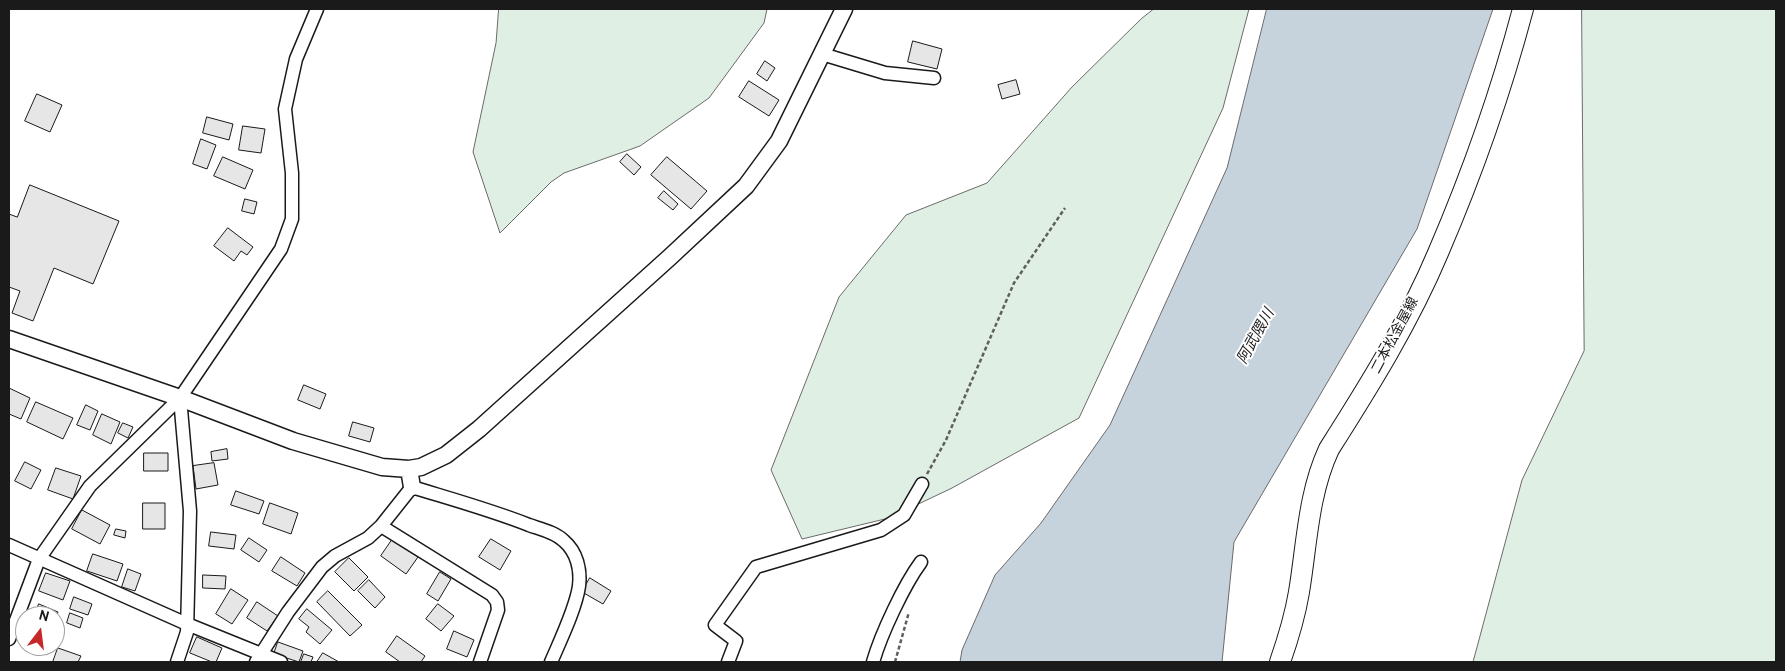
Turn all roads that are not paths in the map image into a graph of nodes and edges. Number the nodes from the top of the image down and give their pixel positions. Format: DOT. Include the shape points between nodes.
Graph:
graph roads {
  1 [pos="317,9"];
  2 [pos="844,9"];
  3 [pos="1523,9"];
  4 [pos="822,54"];
  5 [pos="934,78"];
  6 [pos="9,339"];
  7 [pos="180,398"];
  8 [pos="409,470"];
  9 [pos="922,484"];
  10 [pos="412,487"];
  11 [pos="381,526"];
  12 [pos="9,545"];
  13 [pos="39,559"];
  14 [pos="921,562"];
  15 [pos="187,624"];
  16 [pos="9,639"];
  17 [pos="258,658"];
  18 [pos="177,662"];
  19 [pos="281,662"];
  20 [pos="480,662"];
  21 [pos="552,662"];
  22 [pos="728,662"];
  23 [pos="873,662"];
  24 [pos="1280,662"];
  1 -- 7 [label="street" via="296,59 285,109 292,173 292,219 282,249"];
  2 -- 4 [label="street"];
  3 -- 24 [label="main road, 二本松金屋線" via="1488,123 1438,254 1380,369 1323,461 1312,501 1295,612"];
  4 -- 5 [label="street" via="885,73"];
  4 -- 8 [label="street" via="779,141 746,186 462,444 431,463"];
  6 -- 7 [label="street"];
  7 -- 8 [label="street" via="320,449 382,467"];
  7 -- 13 [label="street" via="90,486"];
  7 -- 15 [label="street" via="190,512"];
  8 -- 10 [label="street"];
  9 -- 22 [label="street" via="904,515 881,530 756,567 715,625 736,641"];
  10 -- 11 [label="street"];
  10 -- 21 [label="street" via="502,514 548,532 563,539 573,551 578,563 579,587"];
  11 -- 17 [label="street" via="322,567"];
  11 -- 20 [label="street" via="492,595 498,610"];
  12 -- 13 [label="street"];
  13 -- 15 [label="street"];
  13 -- 16 [label="street"];
  14 -- 23 [label="street" via="912,574"];
  15 -- 17 [label="street"];
  15 -- 18 [label="street"];
  17 -- 19 [label="street"];
}
